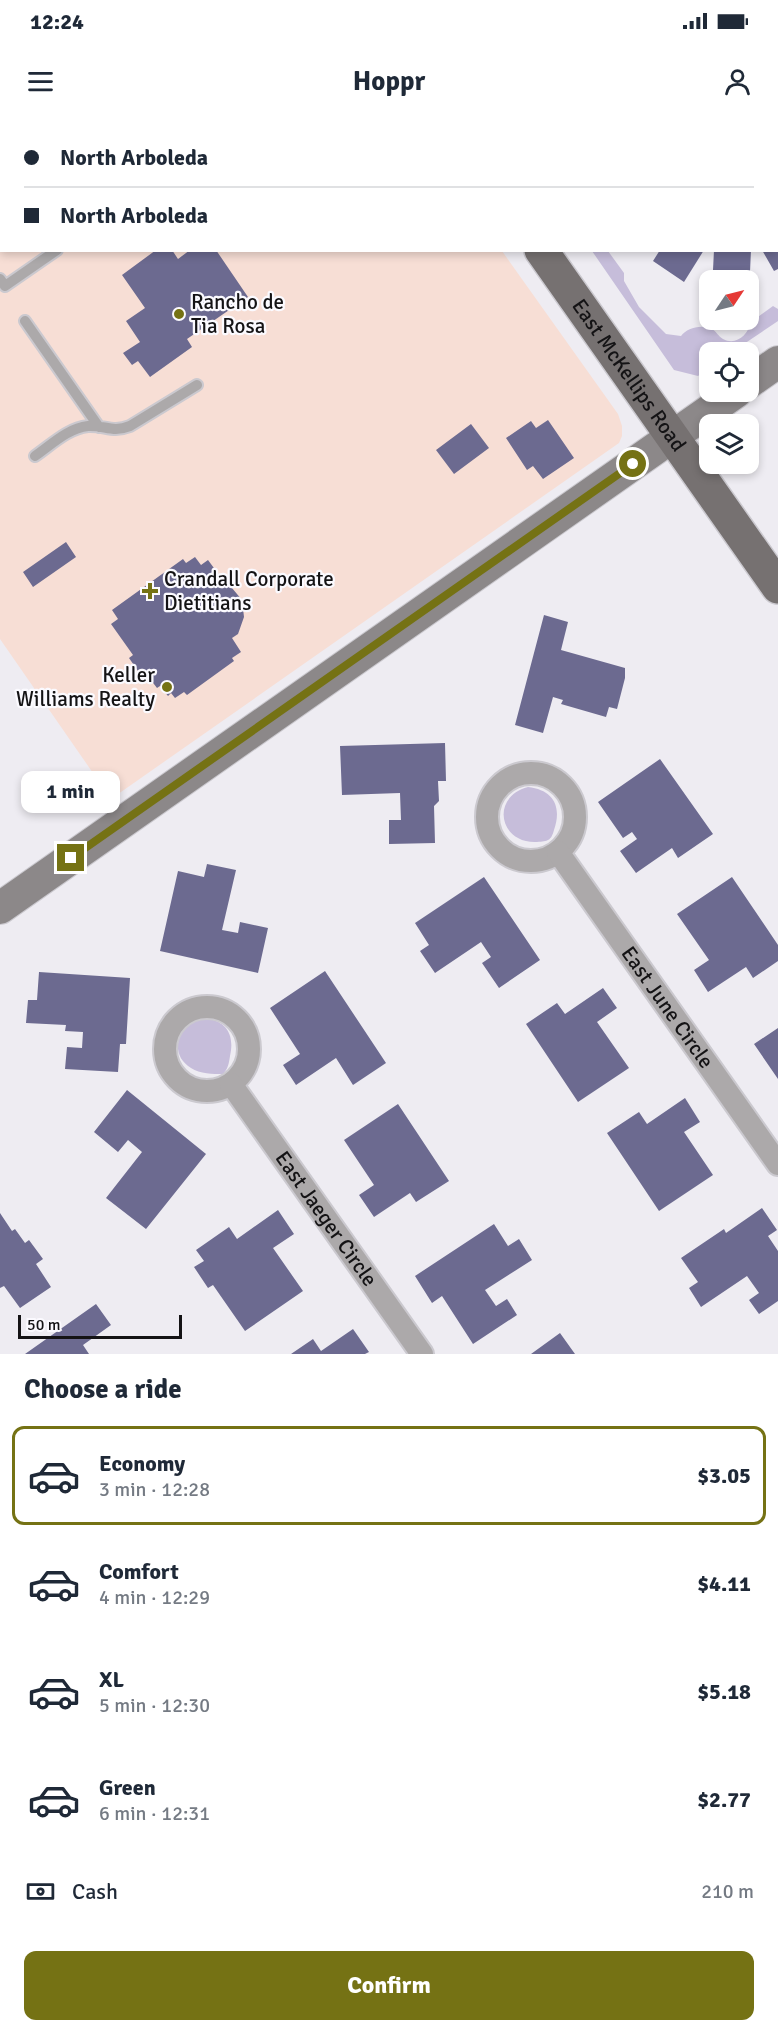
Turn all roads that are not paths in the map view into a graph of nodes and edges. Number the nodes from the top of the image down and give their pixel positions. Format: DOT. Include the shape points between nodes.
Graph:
graph roads {
  1 [pos="54,252"];
  2 [pos="542,252"];
  3 [pos="0,279"];
  4 [pos="25,321"];
  5 [pos="778,362"];
  6 [pos="759,375"];
  7 [pos="197,385"];
  8 [pos="721,402"];
  9 [pos="99,427"];
  10 [pos="672,436"];
  11 [pos="35,456"];
  12 [pos="778,587"];
  13 [pos="558,852"];
  14 [pos="0,908"];
  15 [pos="231,1084"];
  16 [pos="778,1164"];
  17 [pos="422,1354"];
  1 -- 3 [label="lane" via="5,286"];
  2 -- 10 [label="main road, East McKellips Road"];
  4 -- 9 [label="lane"];
  5 -- 6 [label="street"];
  7 -- 9 [label="lane" via="120,430"];
  8 -- 10 [label="street"];
  9 -- 11 [label="lane" via="71,430"];
  10 -- 12 [label="main road, East McKellips Road"];
  10 -- 14 [label="street"];
  13 -- 16 [label="street, East June Circle"];
  15 -- 17 [label="street, East Jaeger Circle"];
}
